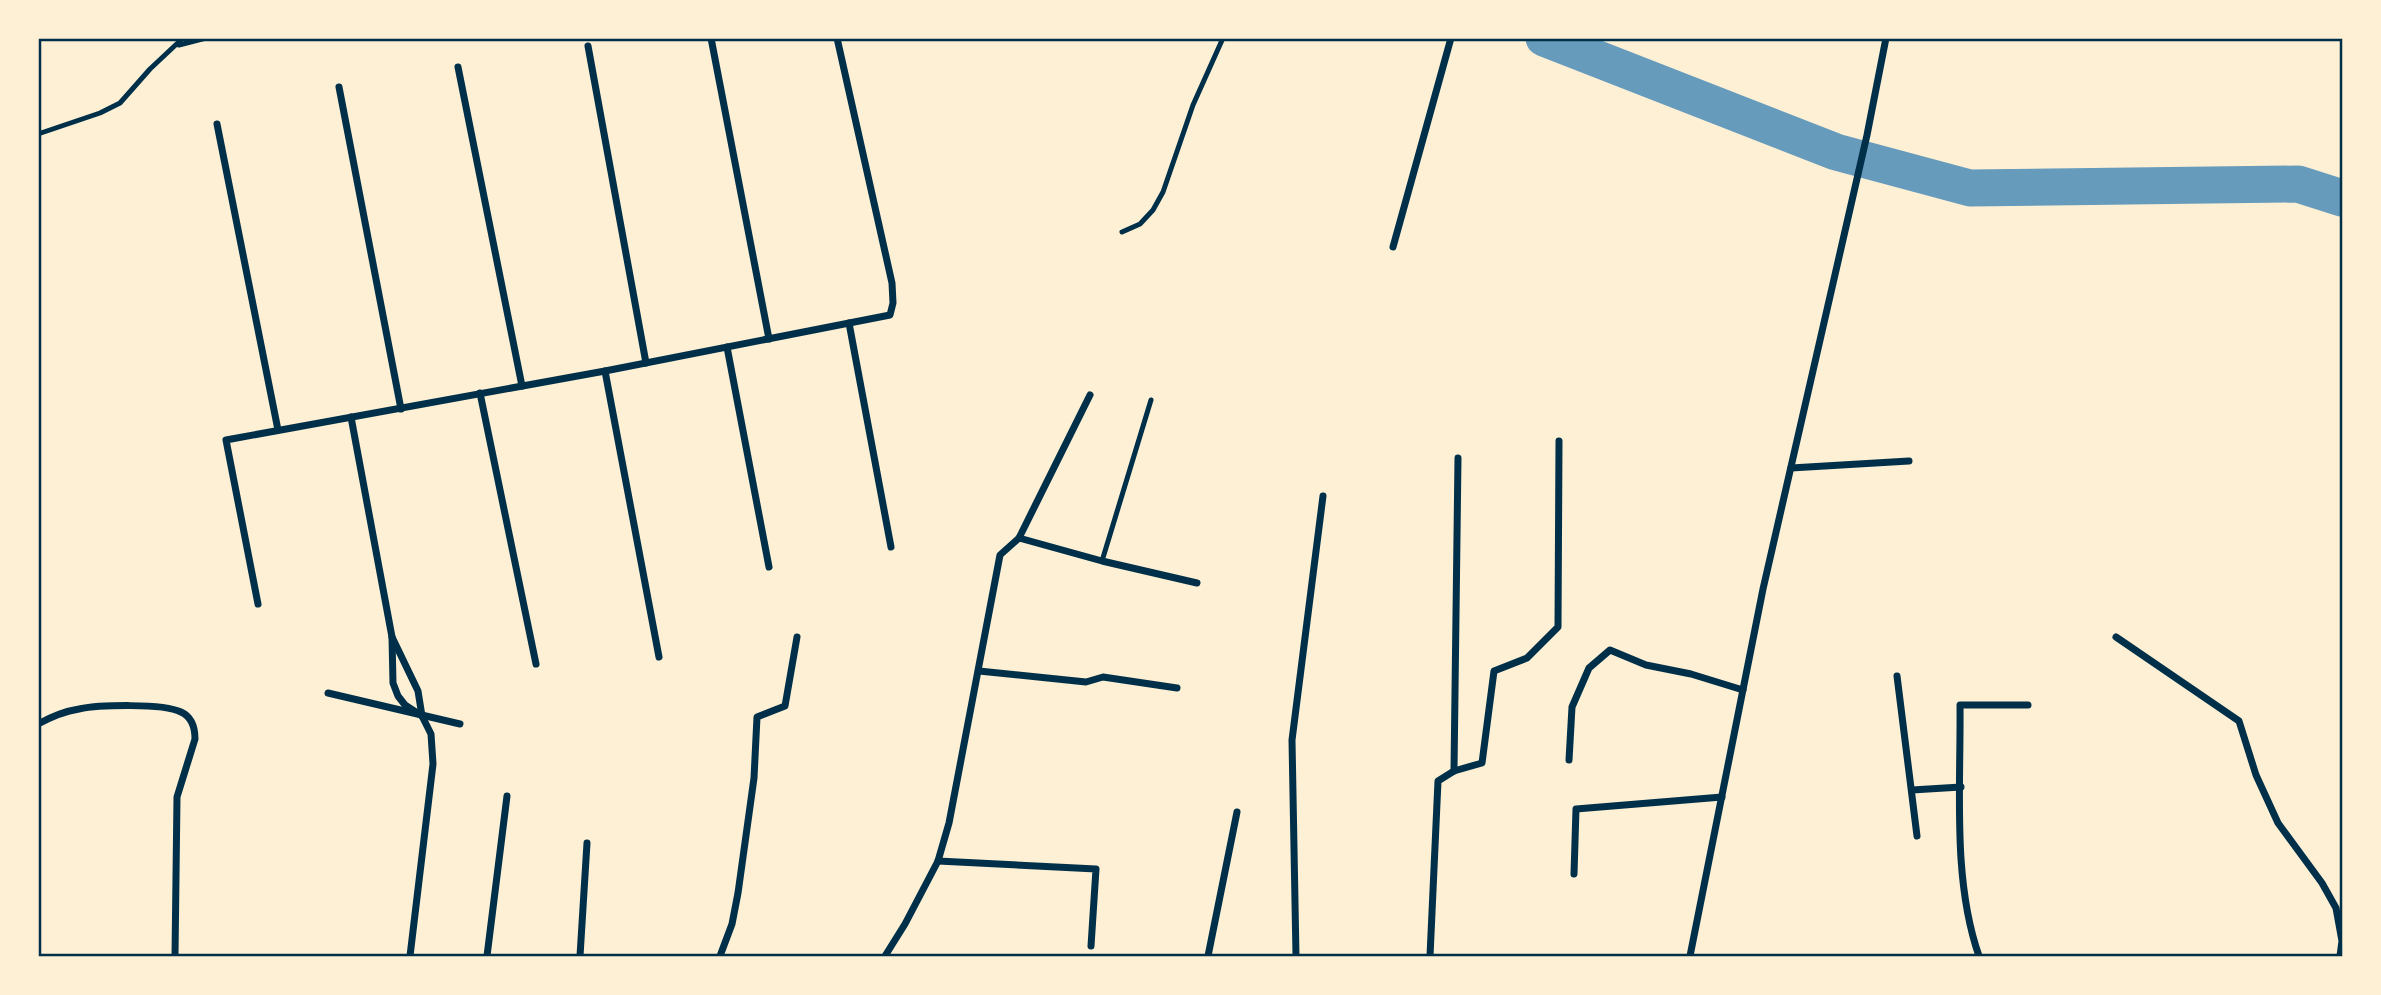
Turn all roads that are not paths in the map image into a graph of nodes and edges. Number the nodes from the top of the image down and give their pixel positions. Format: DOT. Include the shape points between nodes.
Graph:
graph roads {
  1 [pos="183,38"];
  2 [pos="206,38"];
  3 [pos="711,38"];
  4 [pos="837,38"];
  5 [pos="1223,38"];
  6 [pos="1886,38"];
  7 [pos="1448,40"];
  8 [pos="179,45"];
  9 [pos="588,46"];
  10 [pos="458,67"];
  11 [pos="338,87"];
  12 [pos="217,124"];
  13 [pos="38,134"];
  14 [pos="1122,232"];
  15 [pos="1393,247"];
  16 [pos="849,323"];
  17 [pos="769,339"];
  18 [pos="727,347"];
  19 [pos="646,363"];
  20 [pos="605,371"];
  21 [pos="522,386"];
  22 [pos="480,393"];
  23 [pos="1090,395"];
  24 [pos="1151,400"];
  25 [pos="401,409"];
  26 [pos="351,417"];
  27 [pos="278,430"];
  28 [pos="1559,441"];
  29 [pos="1458,458"];
  30 [pos="1909,461"];
  31 [pos="1791,468"];
  32 [pos="1323,496"];
  33 [pos="1019,538"];
  34 [pos="891,547"];
  35 [pos="1102,561"];
  36 [pos="769,567"];
  37 [pos="1197,583"];
  38 [pos="258,604"];
  39 [pos="392,637"];
  40 [pos="797,637"];
  41 [pos="2116,638"];
  42 [pos="659,657"];
  43 [pos="536,664"];
  44 [pos="979,671"];
  45 [pos="1897,676"];
  46 [pos="1177,688"];
  47 [pos="1743,690"];
  48 [pos="328,693"];
  49 [pos="2028,705"];
  50 [pos="422,716"];
  51 [pos="38,724"];
  52 [pos="460,724"];
  53 [pos="1569,760"];
  54 [pos="1454,771"];
  55 [pos="1961,787"];
  56 [pos="1912,790"];
  57 [pos="507,796"];
  58 [pos="1722,797"];
  59 [pos="1237,812"];
  60 [pos="1917,836"];
  61 [pos="587,843"];
  62 [pos="938,861"];
  63 [pos="1574,874"];
  64 [pos="1091,946"];
  65 [pos="175,957"];
  66 [pos="410,957"];
  67 [pos="487,957"];
  68 [pos="580,957"];
  69 [pos="720,957"];
  70 [pos="885,957"];
  71 [pos="1208,957"];
  72 [pos="1296,957"];
  73 [pos="1430,957"];
  74 [pos="1690,957"];
  75 [pos="1979,957"];
  76 [pos="2340,957"];
  1 -- 8 [label="lane"];
  2 -- 8 [label="lane"];
  3 -- 17 [label="street"];
  4 -- 16 [label="street" via="893,303 890,315"];
  5 -- 14 [label="lane" via="1192,105 1163,192 1140,224"];
  6 -- 31 [label="street"];
  7 -- 15 [label="street"];
  8 -- 13 [label="lane" via="120,103"];
  9 -- 19 [label="street"];
  10 -- 21 [label="street"];
  11 -- 25 [label="street"];
  12 -- 27 [label="street"];
  16 -- 17 [label="street"];
  16 -- 34 [label="street"];
  17 -- 18 [label="street"];
  18 -- 19 [label="street"];
  18 -- 36 [label="street"];
  19 -- 20 [label="street"];
  20 -- 21 [label="street"];
  20 -- 42 [label="street"];
  21 -- 22 [label="street"];
  22 -- 25 [label="street"];
  22 -- 43 [label="street"];
  23 -- 33 [label="street"];
  24 -- 35 [label="lane"];
  25 -- 26 [label="street"];
  26 -- 27 [label="street"];
  26 -- 39 [label="street"];
  27 -- 38 [label="street" via="226,440"];
  28 -- 54 [label="street" via="1558,627 1528,658 1494,671 1482,763"];
  29 -- 54 [label="street"];
  30 -- 31 [label="street"];
  31 -- 47 [label="street"];
  32 -- 72 [label="street" via="1292,740"];
  33 -- 35 [label="street"];
  33 -- 44 [label="street" via="1000,555"];
  35 -- 37 [label="street"];
  39 -- 50 [label="street" via="415,680"];
  39 -- 50 [label="street" via="393,683 405,705"];
  40 -- 69 [label="street" via="785,706 757,717 754,778 738,893"];
  41 -- 76 [label="street" via="2239,721 2278,823 2336,908"];
  44 -- 46 [label="street" via="1086,682 1103,677"];
  44 -- 62 [label="street"];
  45 -- 56 [label="street"];
  47 -- 53 [label="street" via="1646,665 1610,650 1589,668 1572,707"];
  47 -- 58 [label="street"];
  48 -- 50 [label="street"];
  49 -- 55 [label="street" via="1960,705"];
  50 -- 52 [label="street"];
  50 -- 66 [label="street" via="431,734 433,764"];
  51 -- 65 [label="street" via="79,709 150,706 171,708 191,720 195,738 177,797"];
  54 -- 73 [label="street" via="1438,781"];
  55 -- 56 [label="street"];
  55 -- 75 [label="street" via="1965,895"];
  56 -- 60 [label="street"];
  57 -- 67 [label="street"];
  58 -- 63 [label="street" via="1576,808"];
  58 -- 74 [label="street"];
  59 -- 71 [label="street"];
  61 -- 68 [label="street"];
  62 -- 64 [label="street" via="1097,869"];
  62 -- 70 [label="street"];
}
